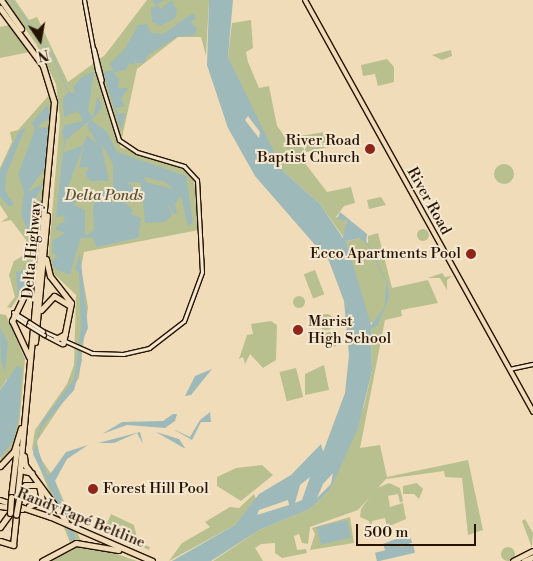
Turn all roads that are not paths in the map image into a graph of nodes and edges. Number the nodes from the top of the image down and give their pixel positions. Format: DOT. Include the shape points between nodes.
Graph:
graph roads {
  1 [pos="84,0"];
  2 [pos="305,0"];
  3 [pos="1,1"];
  4 [pos="0,8"];
  5 [pos="45,241"];
  6 [pos="39,261"];
  7 [pos="70,313"];
  8 [pos="13,314"];
  9 [pos="38,325"];
  10 [pos="43,333"];
  11 [pos="65,334"];
  12 [pos="56,339"];
  13 [pos="63,343"];
  14 [pos="30,362"];
  15 [pos="533,364"];
  16 [pos="509,369"];
  17 [pos="27,400"];
  18 [pos="533,412"];
  19 [pos="18,442"];
  20 [pos="24,454"];
  21 [pos="0,466"];
  22 [pos="21,470"];
  23 [pos="32,473"];
  24 [pos="16,498"];
  25 [pos="0,503"];
  26 [pos="21,507"];
  27 [pos="62,521"];
  28 [pos="71,525"];
  29 [pos="0,527"];
  30 [pos="0,541"];
  31 [pos="13,545"];
  32 [pos="533,555"];
  33 [pos="42,561"];
  34 [pos="146,561"];
  35 [pos="152,561"];
  36 [pos="513,561"];
  37 [pos="517,561"];
  38 [pos="524,561"];
  39 [pos="529,561"];
  1 -- 13 [label="main road" via="104,90 122,144 184,166 196,176 203,262 190,310 166,339 130,353 84,351"];
  2 -- 16 [label="main road, River Road"];
  3 -- 5 [label="highway, Delta Highway" via="46,65 56,99"];
  4 -- 6 [label="highway, Delta Highway" via="42,64 53,96"];
  5 -- 7 [label="highway" via="48,270 68,296"];
  5 -- 9 [label="highway, Delta Highway"];
  6 -- 8 [label="highway"];
  6 -- 14 [label="highway, Delta Highway"];
  7 -- 9 [label="highway" via="65,299 53,296 43,305"];
  7 -- 11 [label="highway"];
  8 -- 10 [label="main road, bridge"];
  8 -- 14 [label="highway" via="14,329"];
  9 -- 20 [label="highway, Delta Highway"];
  10 -- 12 [label="main road"];
  10 -- 13 [label="main road"];
  11 -- 12 [label="highway"];
  11 -- 13 [label="highway"];
  12 -- 13 [label="main road"];
  14 -- 17 [label="highway, Delta Highway"];
  15 -- 16 [label="main road"];
  16 -- 18 [label="main road, River Road"];
  17 -- 19 [label="highway"];
  17 -- 22 [label="highway, Delta Highway"];
  19 -- 21 [label="highway"];
  19 -- 24 [label="highway"];
  20 -- 22 [label="highway, Delta Highway"];
  20 -- 23 [label="highway"];
  22 -- 23 [label="highway"];
  22 -- 24 [label="highway, Delta Highway"];
  23 -- 27 [label="highway"];
  24 -- 26 [label="highway" via="29,484 43,491 39,504"];
  24 -- 29 [label="highway, bridge"];
  24 -- 31 [label="highway, Delta Highway, bridge"];
  25 -- 26 [label="highway, Randy Papé Beltline"];
  26 -- 27 [label="highway, Randy Papé Beltline"];
  27 -- 28 [label="highway"];
  28 -- 34 [label="highway, Randy Papé Beltline"];
  28 -- 35 [label="highway, Randy Papé Beltline"];
  30 -- 31 [label="highway"];
  32 -- 36 [label="highway"];
  32 -- 37 [label="highway"];
  32 -- 38 [label="highway"];
  32 -- 39 [label="highway"];
  33 -- 34 [label="highway" via="70,544 83,542"];
}
